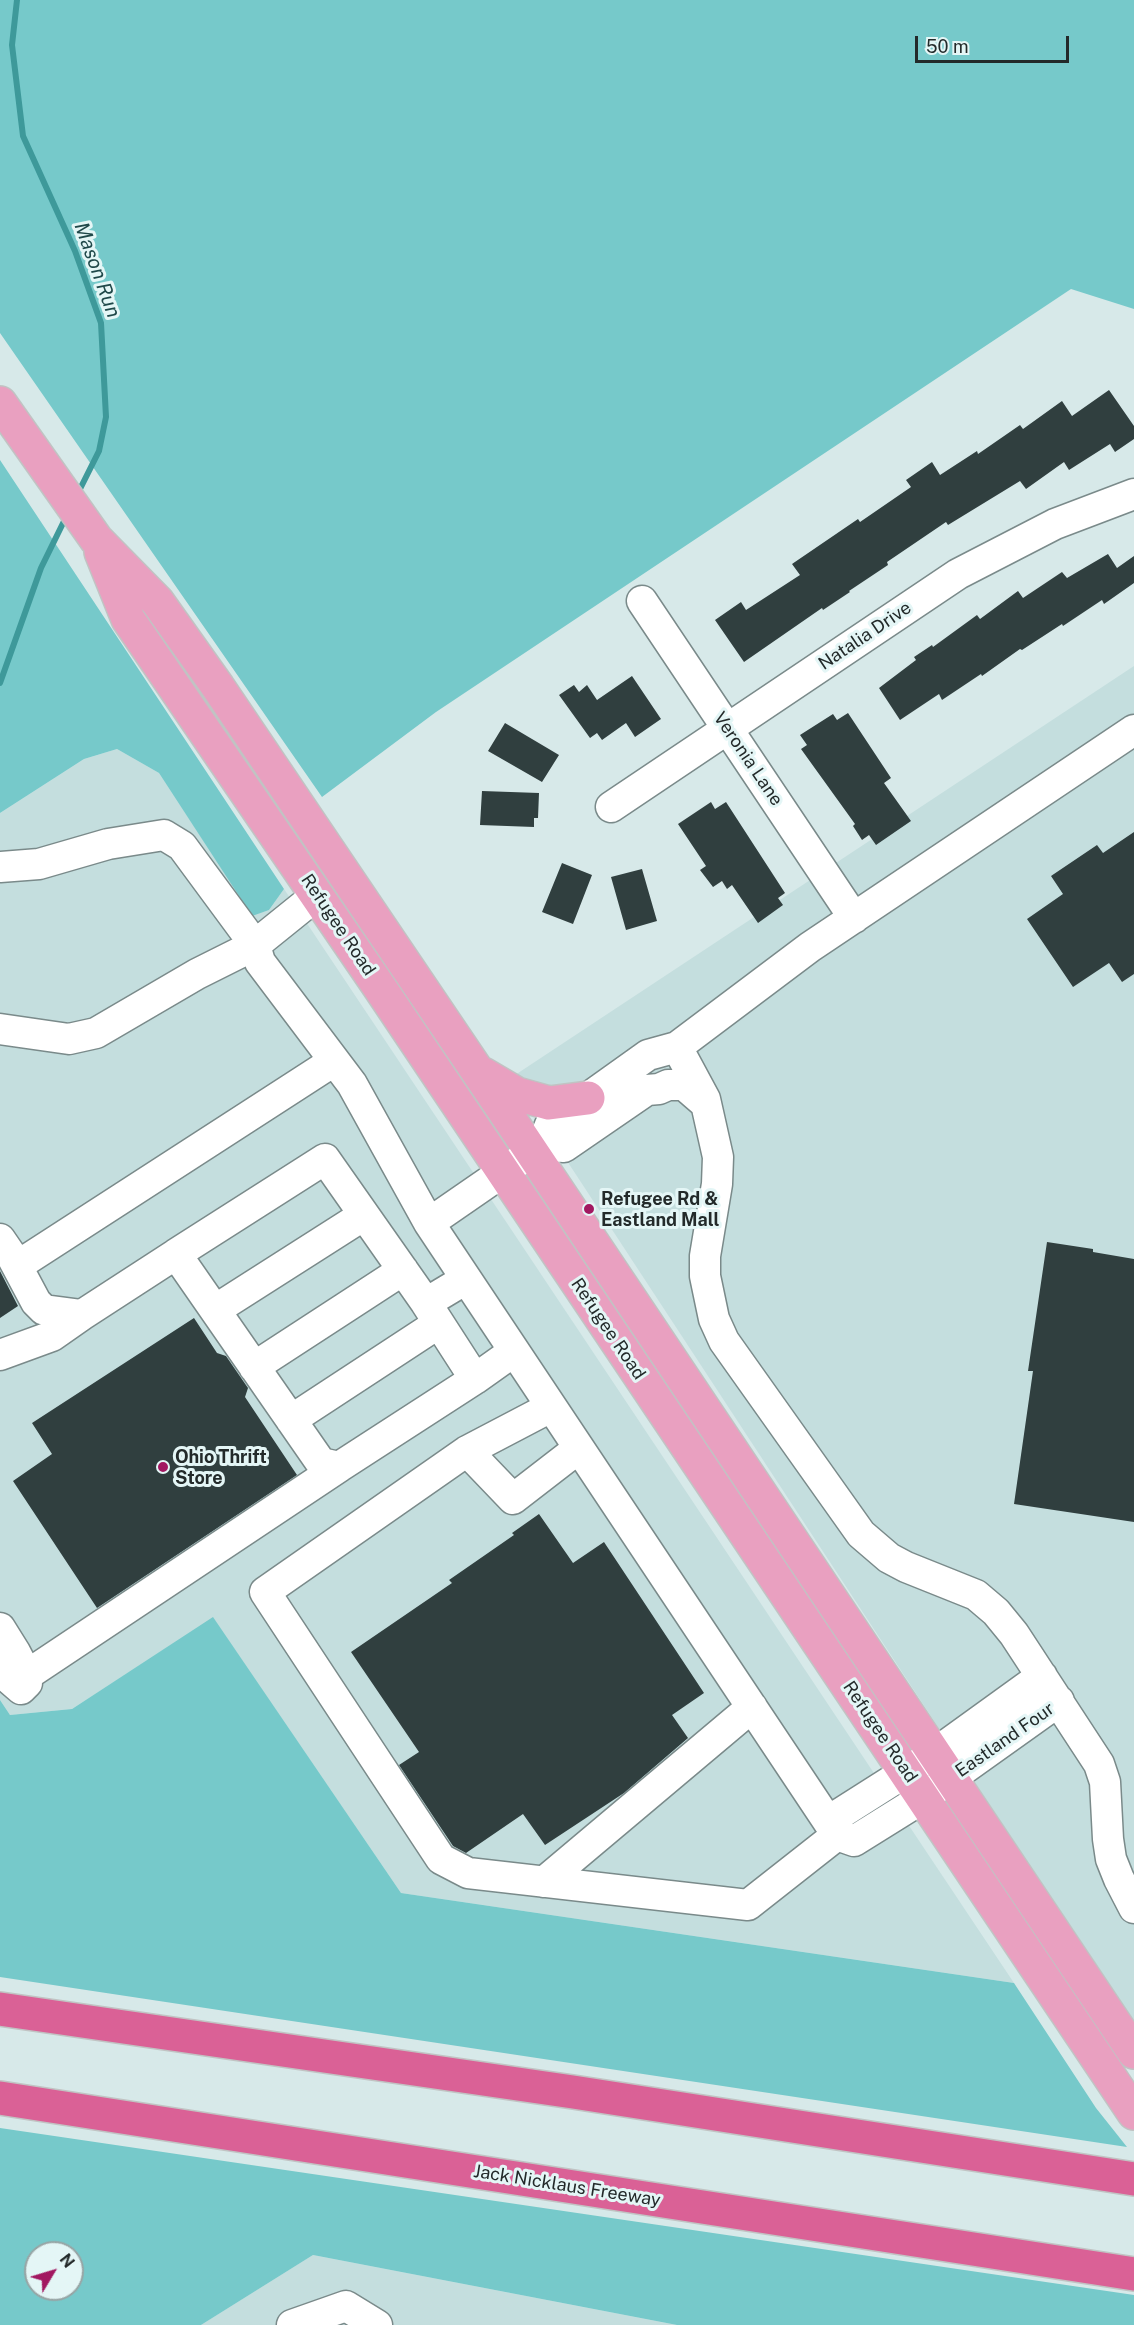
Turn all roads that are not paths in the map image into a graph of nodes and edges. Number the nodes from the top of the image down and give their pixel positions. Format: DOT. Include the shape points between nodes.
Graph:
graph roads {
  1 [pos="0,402"];
  2 [pos="1134,494"];
  3 [pos="90,531"];
  4 [pos="642,601"];
  5 [pos="727,728"];
  6 [pos="1134,730"];
  7 [pos="611,807"];
  8 [pos="0,867"];
  9 [pos="317,895"];
  10 [pos="854,918"];
  11 [pos="255,945"];
  12 [pos="0,1029"];
  13 [pos="676,1047"];
  14 [pos="334,1060"];
  15 [pos="477,1071"];
  16 [pos="648,1090"];
  17 [pos="588,1098"];
  18 [pos="706,1104"];
  19 [pos="537,1149"];
  20 [pos="503,1171"];
  21 [pos="364,1215"];
  22 [pos="429,1223"];
  23 [pos="0,1239"];
  24 [pos="176,1254"];
  25 [pos="17,1266"];
  26 [pos="403,1270"];
  27 [pos="466,1279"];
  28 [pos="215,1310"];
  29 [pos="433,1313"];
  30 [pos="82,1316"];
  31 [pos="513,1352"];
  32 [pos="0,1355"];
  33 [pos="254,1367"];
  34 [pos="475,1379"];
  35 [pos="551,1407"];
  36 [pos="291,1420"];
  37 [pos="579,1448"];
  38 [pos="467,1451"];
  39 [pos="339,1467"];
  40 [pos="0,1628"];
  41 [pos="13,1673"];
  42 [pos="1042,1676"];
  43 [pos="1059,1701"];
  44 [pos="752,1707"];
  45 [pos="942,1766"];
  46 [pos="905,1770"];
  47 [pos="923,1798"];
  48 [pos="837,1835"];
  49 [pos="544,1882"];
  50 [pos="1134,1908"];
  51 [pos="0,2009"];
  52 [pos="1134,2052"];
  53 [pos="0,2098"];
  54 [pos="1134,2113"];
  55 [pos="1134,2179"];
  56 [pos="1134,2274"];
  57 [pos="292,2325"];
  58 [pos="376,2325"];
  1 -- 3 [label="main road, Refugee Road"];
  2 -- 5 [label="street, Natalia Drive" via="1055,524 958,574"];
  3 -- 9 [label="main road, Refugee Road" via="128,619"];
  3 -- 15 [label="main road, Refugee Road" via="157,601"];
  4 -- 5 [label="street, Veronia Lane"];
  5 -- 7 [label="street, Natalia Drive"];
  5 -- 10 [label="street, Veronia Lane"];
  6 -- 10 [label="street"];
  8 -- 11 [label="street" via="39,864 108,844 164,835 182,846"];
  9 -- 11 [label="street"];
  9 -- 20 [label="main road, Refugee Road"];
  10 -- 13 [label="street" via="796,956"];
  11 -- 12 [label="street" via="196,974 96,1033 69,1039"];
  11 -- 14 [label="street" via="260,962"];
  13 -- 16 [label="street"];
  13 -- 17 [label="street" via="648,1055"];
  13 -- 18 [label="street"];
  14 -- 22 [label="street" via="352,1084"];
  14 -- 25 [label="street"];
  15 -- 17 [label="main road" via="517,1094 549,1103"];
  15 -- 19 [label="main road, Refugee Road"];
  16 -- 18 [label="street" via="684,1085"];
  16 -- 19 [label="street" via="564,1147"];
  17 -- 19 [label="street" via="549,1125"];
  18 -- 42 [label="street" via="718,1166 705,1276 714,1319 729,1349 861,1534 898,1563 983,1600 1014,1634"];
  19 -- 20 [label="street"];
  19 -- 45 [label="main road, Refugee Road"];
  20 -- 22 [label="street"];
  20 -- 46 [label="main road, Refugee Road"];
  21 -- 24 [label="street" via="325,1159"];
  21 -- 26 [label="street"];
  21 -- 28 [label="street"];
  22 -- 27 [label="street"];
  23 -- 25 [label="street"];
  24 -- 28 [label="street"];
  24 -- 30 [label="street"];
  25 -- 30 [label="street" via="44,1310"];
  26 -- 29 [label="street"];
  26 -- 33 [label="street"];
  27 -- 29 [label="street"];
  27 -- 31 [label="street"];
  28 -- 33 [label="street"];
  29 -- 34 [label="street"];
  29 -- 36 [label="street"];
  30 -- 32 [label="street" via="52,1336"];
  31 -- 34 [label="street"];
  31 -- 35 [label="street"];
  33 -- 36 [label="street"];
  34 -- 39 [label="street"];
  35 -- 37 [label="street"];
  35 -- 38 [label="street"];
  36 -- 39 [label="street" via="321,1463"];
  37 -- 38 [label="street" via="513,1499"];
  37 -- 44 [label="street"];
  38 -- 49 [label="street" via="265,1592 441,1859 468,1873"];
  39 -- 41 [label="street"];
  40 -- 41 [label="street" via="15,1652"];
  42 -- 43 [label="street"];
  42 -- 45 [label="street, Eastland Four"];
  43 -- 45 [label="street, Eastland Four"];
  43 -- 50 [label="street" via="1099,1764 1105,1782 1112,1859"];
  44 -- 48 [label="street"];
  44 -- 49 [label="street"];
  45 -- 46 [label="street"];
  45 -- 47 [label="street"];
  45 -- 52 [label="main road, Refugee Road"];
  46 -- 47 [label="main road, Refugee Road"];
  46 -- 48 [label="street" via="838,1815"];
  47 -- 48 [label="street" via="854,1841"];
  47 -- 54 [label="main road, Refugee Road"];
  48 -- 49 [label="street" via="748,1905"];
  51 -- 55 [label="highway"];
  53 -- 56 [label="highway, Jack Nicklaus Freeway"];
  57 -- 58 [label="street" via="346,2306"];
}
